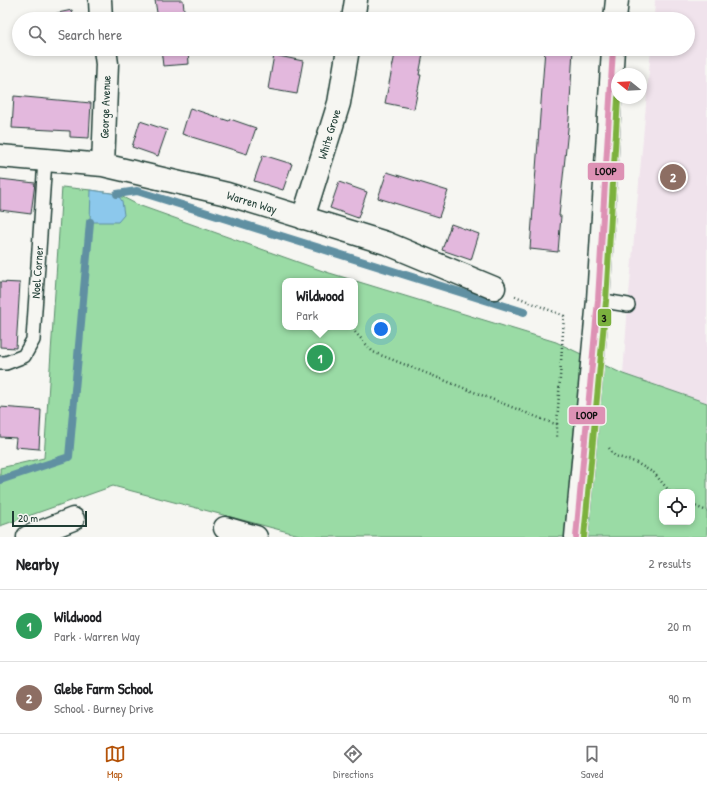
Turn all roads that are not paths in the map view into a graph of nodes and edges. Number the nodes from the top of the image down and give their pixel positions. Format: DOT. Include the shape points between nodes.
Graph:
graph roads {
  1 [pos="100,0"];
  2 [pos="356,0"];
  3 [pos="616,0"];
  4 [pos="101,12"];
  5 [pos="354,12"];
  6 [pos="615,12"];
  7 [pos="106,56"];
  8 [pos="347,56"];
  9 [pos="613,56"];
  10 [pos="0,156"];
  11 [pos="45,160"];
  12 [pos="103,165"];
  13 [pos="303,218"];
  14 [pos="494,288"];
  15 [pos="598,300"];
  16 [pos="628,305"];
  17 [pos="0,363"];
  18 [pos="72,520"];
  19 [pos="225,528"];
  20 [pos="32,536"];
  21 [pos="256,537"];
  22 [pos="576,537"];
  1 -- 4 [label="street"];
  2 -- 5 [label="street"];
  3 -- 6 [label="street"];
  7 -- 12 [label="street, George Avenue"];
  8 -- 13 [label="street, White Grove" via="339,103"];
  9 -- 15 [label="street"];
  10 -- 11 [label="street, Warren Way"];
  11 -- 12 [label="street, Warren Way"];
  11 -- 17 [label="lane, Noel Corner" via="33,340 24,356"];
  12 -- 13 [label="street, Warren Way" via="227,194"];
  13 -- 14 [label="street, Warren Way" via="386,243"];
  15 -- 16 [label="lane"];
  15 -- 22 [label="street"];
  18 -- 20 [label="street"];
  19 -- 21 [label="street"];
}
